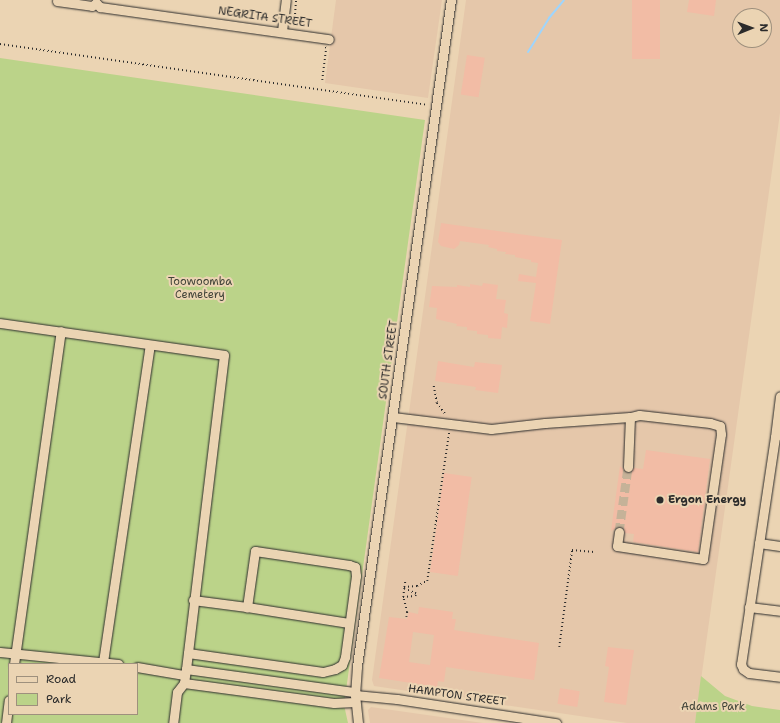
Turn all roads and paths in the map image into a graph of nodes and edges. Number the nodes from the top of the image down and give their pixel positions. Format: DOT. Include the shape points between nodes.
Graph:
graph roads {
  1 [pos="286,0"];
  2 [pos="296,0"];
  3 [pos="451,0"];
  4 [pos="57,1"];
  5 [pos="96,2"];
  6 [pos="282,28"];
  7 [pos="330,39"];
  8 [pos="0,44"];
  9 [pos="322,47"];
  10 [pos="322,80"];
  11 [pos="436,106"];
  12 [pos="0,322"];
  13 [pos="61,331"];
  14 [pos="150,345"];
  15 [pos="434,386"];
  16 [pos="780,396"];
  17 [pos="393,417"];
  18 [pos="630,417"];
  19 [pos="450,424"];
  20 [pos="778,434"];
  21 [pos="628,467"];
  22 [pos="619,532"];
  23 [pos="759,543"];
  24 [pos="780,546"];
  25 [pos="594,552"];
  26 [pos="405,582"];
  27 [pos="404,588"];
  28 [pos="403,597"];
  29 [pos="194,600"];
  30 [pos="248,607"];
  31 [pos="749,607"];
  32 [pos="780,611"];
  33 [pos="406,617"];
  34 [pos="349,623"];
  35 [pos="559,647"];
  36 [pos="0,652"];
  37 [pos="188,653"];
  38 [pos="16,654"];
  39 [pos="103,662"];
  40 [pos="14,663"];
  41 [pos="110,663"];
  42 [pos="138,667"];
  43 [pos="185,675"];
  44 [pos="780,677"];
  45 [pos="355,696"];
  46 [pos="8,708"];
  47 [pos="6,723"];
  48 [pos="173,723"];
  49 [pos="358,723"];
  50 [pos="556,723"];
  1 -- 6 [label="street"];
  2 -- 6 [label="path" via="294,27"];
  3 -- 11 [label="street, SOUTH STREET"];
  4 -- 5 [label="street, NEGRITA STREET" via="92,6"];
  5 -- 6 [label="street, NEGRITA STREET" via="100,7"];
  6 -- 7 [label="street, NEGRITA STREET"];
  8 -- 11 [label="path"];
  9 -- 10 [label="path" via="326,48"];
  11 -- 17 [label="street, SOUTH STREET"];
  12 -- 13 [label="street"];
  13 -- 14 [label="street"];
  13 -- 38 [label="street"];
  14 -- 29 [label="street" via="224,355"];
  14 -- 39 [label="street"];
  15 -- 19 [label="path" via="437,402"];
  16 -- 20 [label="street"];
  17 -- 19 [label="street"];
  17 -- 45 [label="street, SOUTH STREET"];
  18 -- 19 [label="street" via="491,430"];
  18 -- 21 [label="street"];
  18 -- 22 [label="street" via="639,415 710,423 720,426 721,434 703,559 617,546"];
  19 -- 27 [label="path" via="427,580 417,586"];
  20 -- 23 [label="street"];
  23 -- 24 [label="street"];
  23 -- 31 [label="street"];
  25 -- 35 [label="path" via="572,550"];
  26 -- 27 [label="path"];
  27 -- 28 [label="path"];
  27 -- 28 [label="path" via="416,594"];
  28 -- 33 [label="path"];
  29 -- 30 [label="street"];
  29 -- 37 [label="street"];
  30 -- 34 [label="street"];
  30 -- 34 [label="street" via="255,551 349,565 355,567 356,576"];
  31 -- 32 [label="street"];
  31 -- 44 [label="street" via="741,664 743,669 749,673"];
  34 -- 37 [label="street" via="342,665 323,672"];
  36 -- 38 [label="street"];
  37 -- 43 [label="street"];
  38 -- 39 [label="street"];
  38 -- 40 [label="street"];
  39 -- 41 [label="street"];
  42 -- 43 [label="street"];
  43 -- 45 [label="street"];
  43 -- 45 [label="street" via="334,703"];
  43 -- 48 [label="street" via="177,692"];
  45 -- 49 [label="street, SOUTH STREET"];
  45 -- 50 [label="street, HAMPTON STREET" via="404,700"];
  46 -- 47 [label="street"];
}
